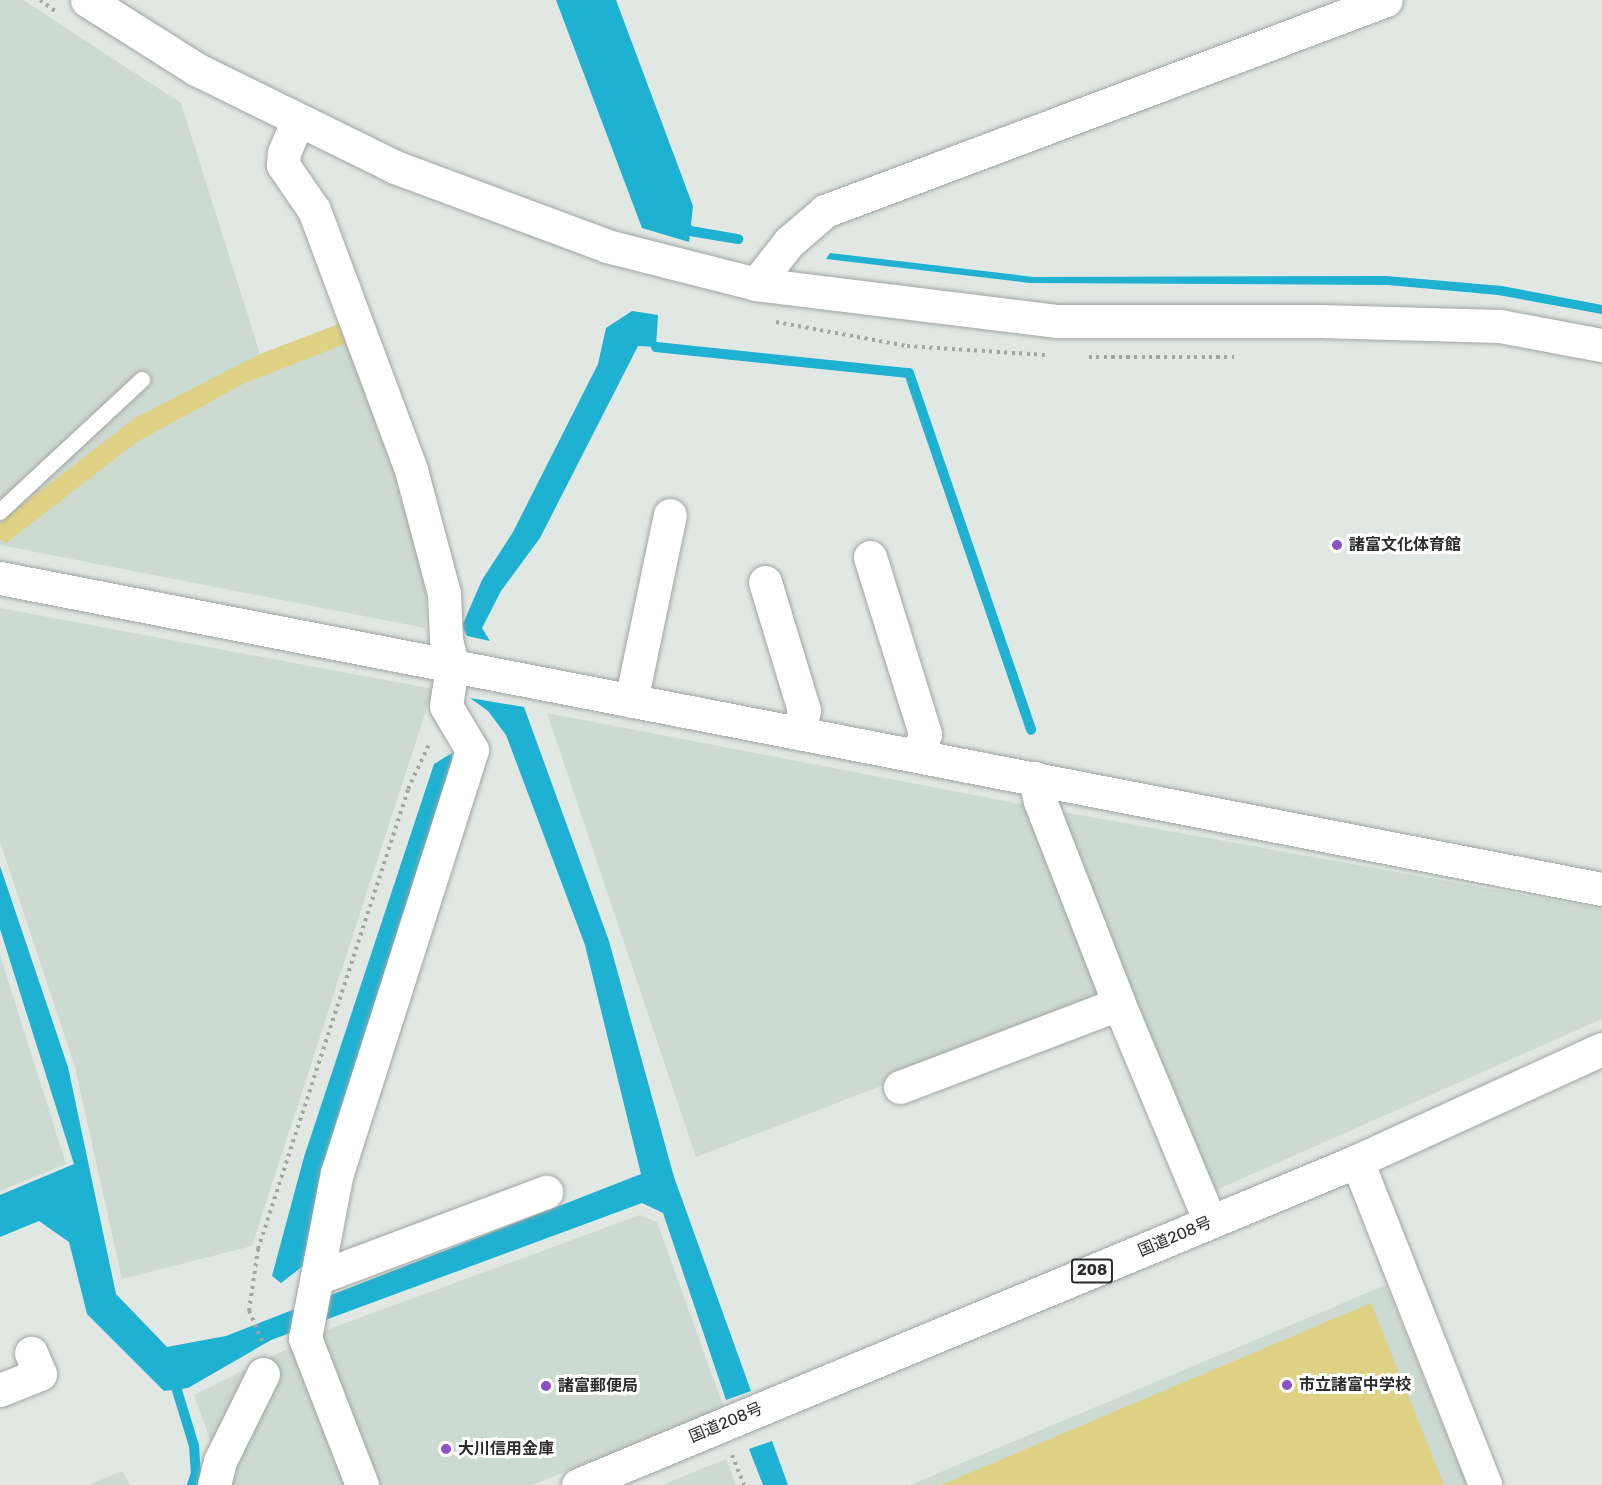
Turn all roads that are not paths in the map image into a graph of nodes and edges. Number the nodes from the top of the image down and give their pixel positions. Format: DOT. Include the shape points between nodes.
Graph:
graph roads {
  1 [pos="87,0"];
  2 [pos="1386,0"];
  3 [pos="297,122"];
  4 [pos="756,284"];
  5 [pos="1602,345"];
  6 [pos="142,380"];
  7 [pos="0,512"];
  8 [pos="670,515"];
  9 [pos="870,557"];
  10 [pos="0,578"];
  11 [pos="765,582"];
  12 [pos="452,666"];
  13 [pos="631,701"];
  14 [pos="799,733"];
  15 [pos="917,756"];
  16 [pos="1035,778"];
  17 [pos="1602,889"];
  18 [pos="1119,1004"];
  19 [pos="1602,1049"];
  20 [pos="900,1087"];
  21 [pos="1357,1161"];
  22 [pos="546,1192"];
  23 [pos="1210,1222"];
  24 [pos="316,1284"];
  25 [pos="31,1353"];
  26 [pos="265,1362"];
  27 [pos="0,1390"];
  28 [pos="214,1485"];
  29 [pos="362,1485"];
  30 [pos="578,1485"];
  31 [pos="1485,1485"];
  1 -- 3 [label="main road" via="196,69"];
  2 -- 4 [label="main road" via="825,211 789,242"];
  3 -- 4 [label="main road" via="501,209 608,246"];
  3 -- 12 [label="main road" via="283,165 314,210 411,470 444,593 446,639"];
  4 -- 5 [label="main road" via="1058,321 1320,321 1500,327"];
  6 -- 7 [label="lane"];
  8 -- 13 [label="main road"];
  9 -- 15 [label="main road" via="925,734"];
  10 -- 12 [label="main road"];
  11 -- 14 [label="main road" via="804,710"];
  12 -- 13 [label="main road"];
  12 -- 24 [label="main road" via="446,706 472,750 337,1172"];
  13 -- 14 [label="main road"];
  14 -- 15 [label="main road"];
  15 -- 16 [label="main road"];
  16 -- 17 [label="main road"];
  16 -- 18 [label="main road" via="1040,801"];
  18 -- 20 [label="main road"];
  18 -- 23 [label="main road"];
  19 -- 21 [label="main road, 国道208号 / 208"];
  21 -- 23 [label="main road, 国道208号 / 208"];
  21 -- 31 [label="main road"];
  22 -- 24 [label="main road"];
  23 -- 30 [label="main road, 国道208号 / 208"];
  24 -- 29 [label="main road" via="305,1338"];
  25 -- 27 [label="main road" via="40,1374"];
  26 -- 28 [label="main road" via="220,1461"];
}
